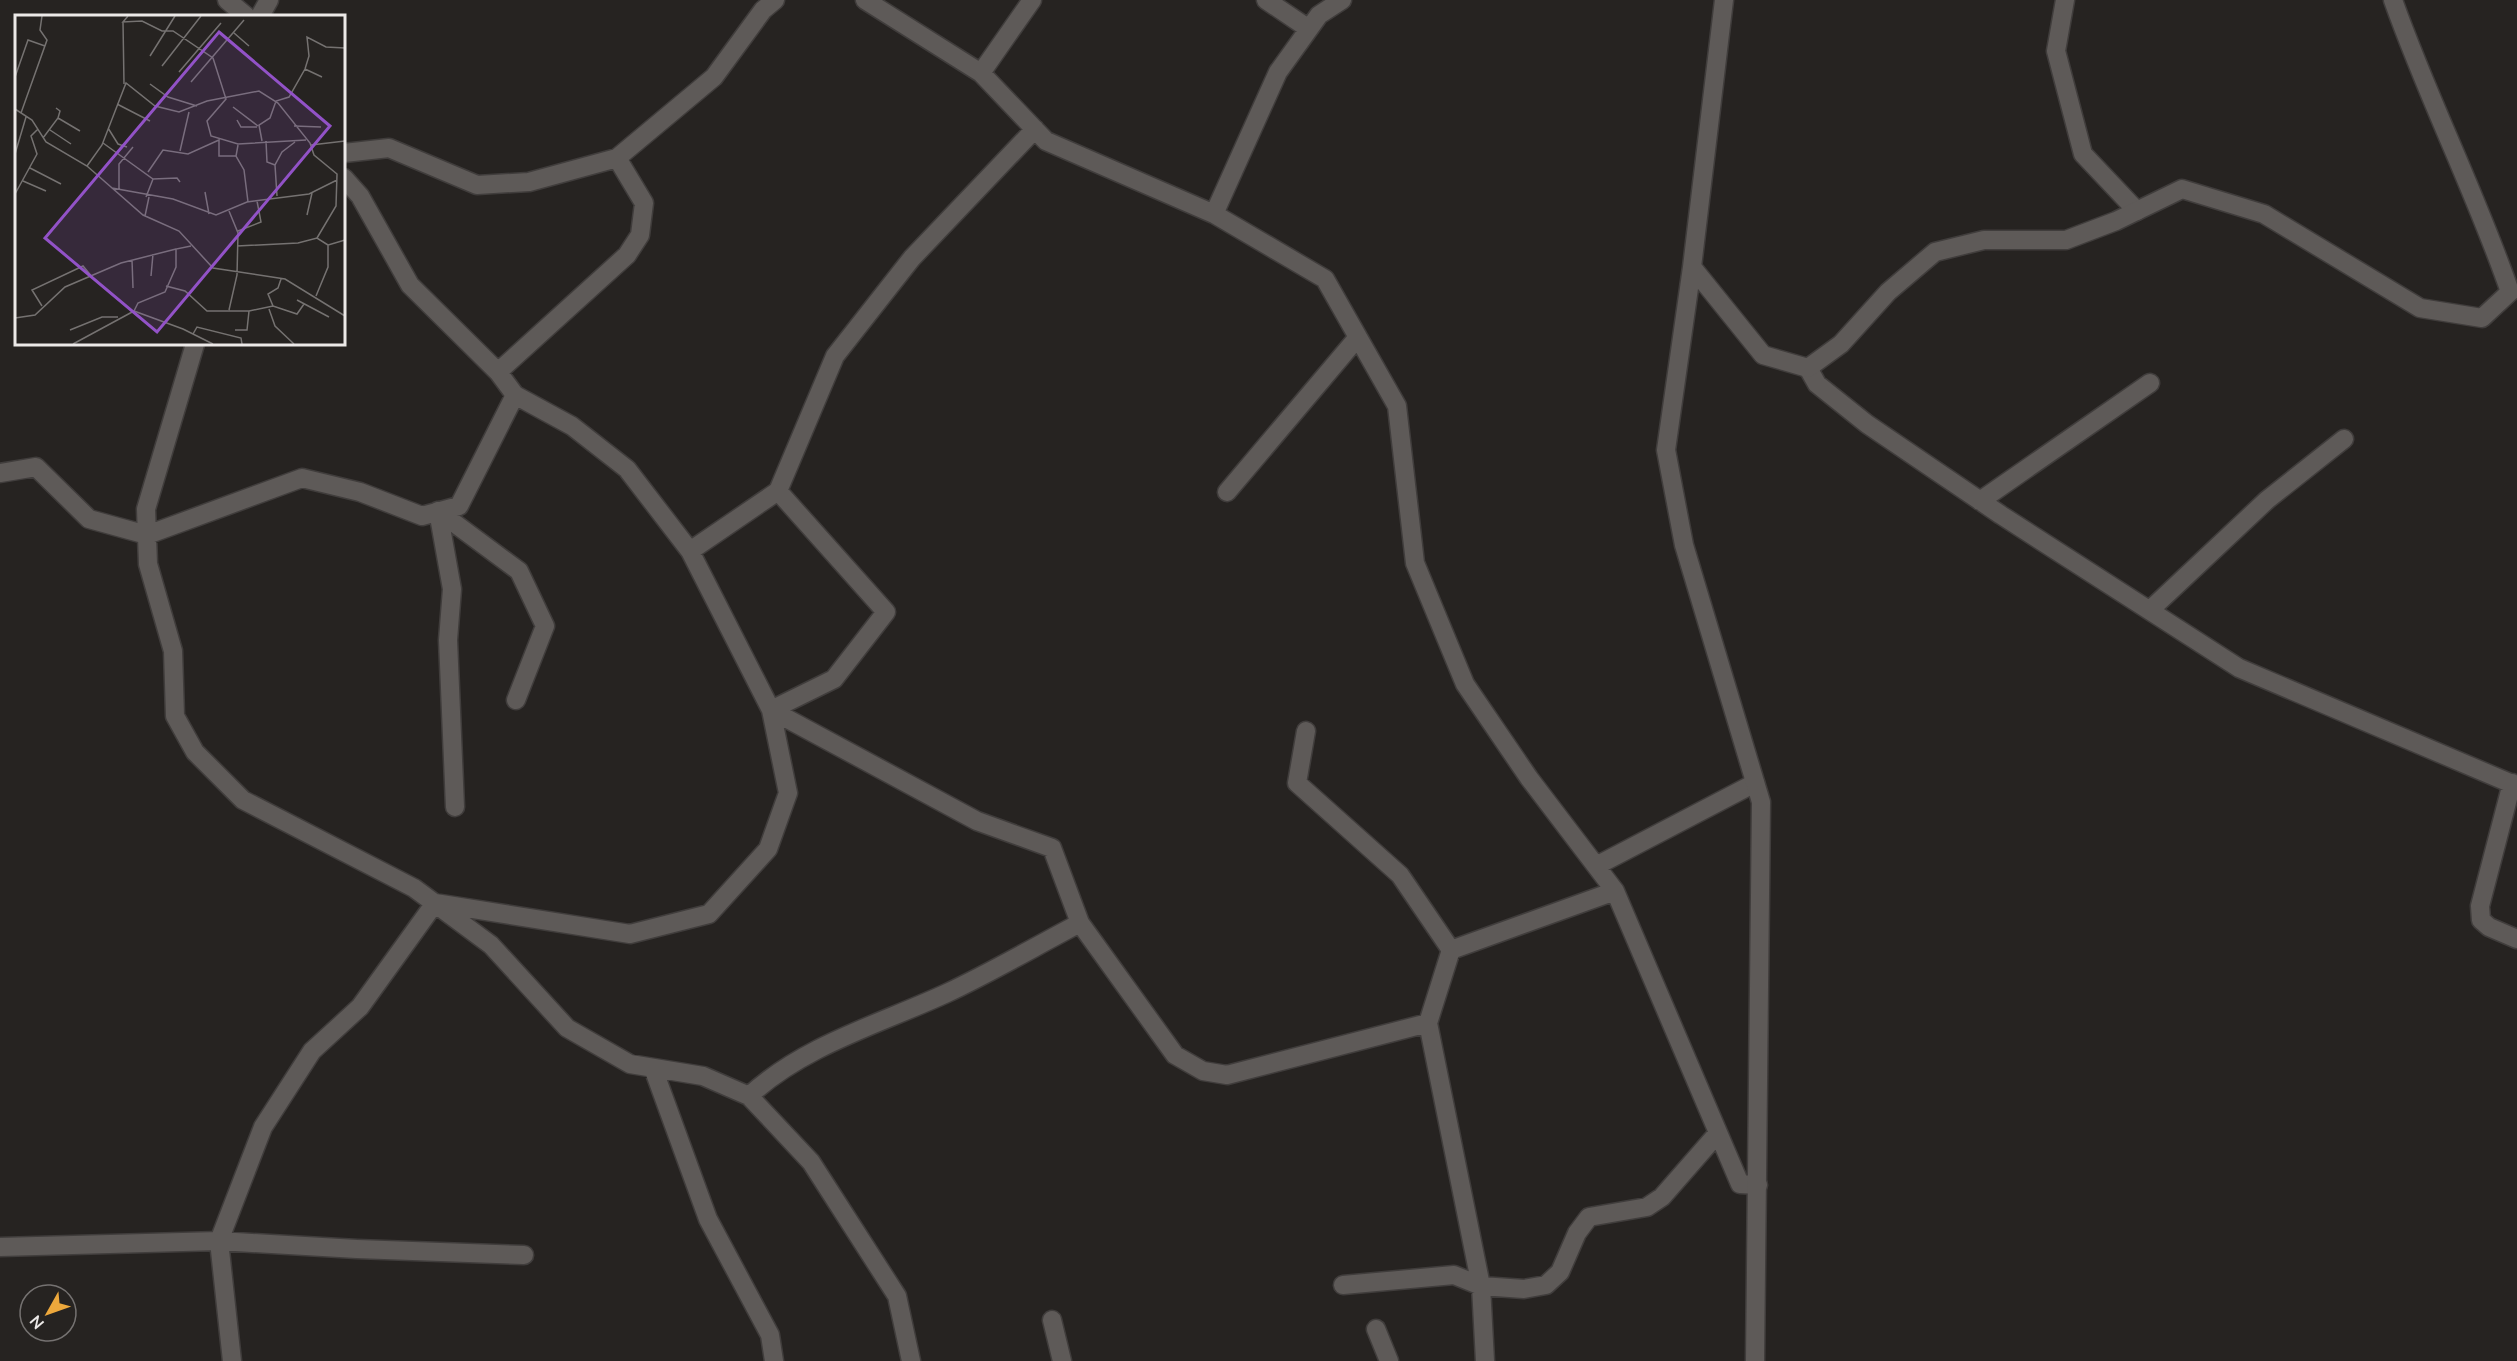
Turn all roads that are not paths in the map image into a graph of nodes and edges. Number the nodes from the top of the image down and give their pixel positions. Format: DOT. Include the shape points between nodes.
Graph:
graph roads {
  1 [pos="227,0"];
  2 [pos="269,0"];
  3 [pos="774,0"];
  4 [pos="865,0"];
  5 [pos="1032,0"];
  6 [pos="1266,0"];
  7 [pos="1342,0"];
  8 [pos="1724,0"];
  9 [pos="2065,0"];
  10 [pos="2392,0"];
  11 [pos="245,15"];
  12 [pos="261,15"];
  13 [pos="1309,30"];
  14 [pos="981,73"];
  15 [pos="1035,129"];
  16 [pos="345,153"];
  17 [pos="617,158"];
  18 [pos="345,179"];
  19 [pos="2137,211"];
  20 [pos="1214,214"];
  21 [pos="1692,267"];
  22 [pos="2514,296"];
  23 [pos="1358,337"];
  24 [pos="195,345"];
  25 [pos="1808,368"];
  26 [pos="498,372"];
  27 [pos="2150,383"];
  28 [pos="515,395"];
  29 [pos="2344,440"];
  30 [pos="0,473"];
  31 [pos="778,491"];
  32 [pos="1227,492"];
  33 [pos="1980,501"];
  34 [pos="438,511"];
  35 [pos="147,535"];
  36 [pos="690,551"];
  37 [pos="2150,610"];
  38 [pos="516,700"];
  39 [pos="771,710"];
  40 [pos="1306,731"];
  41 [pos="1755,783"];
  42 [pos="2514,785"];
  43 [pos="454,807"];
  44 [pos="1596,866"];
  45 [pos="1615,891"];
  46 [pos="435,903"];
  47 [pos="1080,923"];
  48 [pos="2517,939"];
  49 [pos="1451,950"];
  50 [pos="1428,1023"];
  51 [pos="653,1068"];
  52 [pos="749,1096"];
  53 [pos="1718,1133"];
  54 [pos="1758,1185"];
  55 [pos="219,1241"];
  56 [pos="0,1247"];
  57 [pos="524,1255"];
  58 [pos="1342,1285"];
  59 [pos="1481,1286"];
  60 [pos="1052,1320"];
  61 [pos="1376,1329"];
  62 [pos="232,1361"];
  63 [pos="774,1361"];
  64 [pos="911,1361"];
  65 [pos="1062,1361"];
  66 [pos="1389,1361"];
  67 [pos="1485,1361"];
  68 [pos="1755,1361"];
  1 -- 11 [label="street"];
  2 -- 12 [label="street"];
  3 -- 17 [label="street" via="714,77"];
  4 -- 14 [label="street"];
  5 -- 14 [label="street"];
  6 -- 13 [label="street"];
  7 -- 13 [label="street" via="1319,15"];
  8 -- 21 [label="street"];
  9 -- 19 [label="street" via="2056,51 2083,154"];
  10 -- 22 [label="street"];
  13 -- 20 [label="street" via="1278,72"];
  14 -- 15 [label="street"];
  15 -- 20 [label="street" via="1046,141"];
  15 -- 31 [label="street" via="912,258 835,356"];
  16 -- 17 [label="street" via="389,148 477,185 529,182"];
  17 -- 26 [label="street" via="644,203 640,235 627,255"];
  18 -- 26 [label="street" via="360,195 410,285"];
  19 -- 22 [label="street" via="2182,189 2264,214 2420,308 2482,318"];
  19 -- 25 [label="street" via="2066,240 1984,240 1935,252 1888,292 1841,344"];
  20 -- 23 [label="street" via="1325,279"];
  21 -- 25 [label="street" via="1763,355"];
  21 -- 41 [label="street" via="1666,450 1684,545"];
  23 -- 32 [label="street"];
  23 -- 44 [label="street" via="1396,406 1415,563 1465,684"];
  24 -- 35 [label="street" via="146,509"];
  25 -- 33 [label="street" via="1817,384 1867,424"];
  26 -- 28 [label="street"];
  27 -- 33 [label="street"];
  28 -- 34 [label="street" via="459,506"];
  28 -- 36 [label="street" via="572,426 627,469"];
  29 -- 37 [label="street" via="2266,500"];
  30 -- 35 [label="street" via="36,467 89,519"];
  31 -- 36 [label="street"];
  31 -- 39 [label="street" via="886,612 834,680"];
  33 -- 37 [label="street"];
  34 -- 35 [label="street" via="422,516 360,492 302,478"];
  34 -- 38 [label="street" via="519,571 545,626"];
  34 -- 43 [label="street" via="452,589 448,640"];
  35 -- 46 [label="street" via="148,564 173,651 175,716 195,752 243,800 414,888"];
  36 -- 39 [label="street"];
  37 -- 42 [label="street" via="2239,668"];
  39 -- 46 [label="street" via="788,793 768,849 709,914 630,934"];
  39 -- 47 [label="street" via="977,821 1052,848"];
  40 -- 49 [label="street" via="1298,783 1400,875"];
  41 -- 44 [label="street"];
  41 -- 54 [label="street" via="1761,802"];
  42 -- 48 [label="street" via="2480,906 2481,920"];
  44 -- 45 [label="street"];
  45 -- 49 [label="street"];
  45 -- 53 [label="street"];
  46 -- 51 [label="street" via="491,945 567,1028 630,1064"];
  46 -- 55 [label="street" via="360,1007 312,1051 263,1127"];
  47 -- 50 [label="street" via="1175,1054 1203,1071 1227,1075"];
  47 -- 52 [label="street" via="946,993 889,1016 789,1066"];
  49 -- 50 [label="street"];
  50 -- 59 [label="street"];
  51 -- 52 [label="street" via="703,1076"];
  51 -- 63 [label="street" via="708,1219 770,1335"];
  52 -- 64 [label="street" via="811,1162 897,1296"];
  53 -- 54 [label="street" via="1740,1184"];
  53 -- 59 [label="street" via="1662,1197 1647,1207 1589,1217 1577,1233 1560,1272 1546,1285 1524,1289"];
  54 -- 68 [label="street"];
  55 -- 56 [label="street"];
  55 -- 57 [label="street"];
  55 -- 62 [label="street"];
  58 -- 59 [label="street" via="1454,1275"];
  59 -- 67 [label="street"];
  60 -- 65 [label="street"];
  61 -- 66 [label="street"];
}
